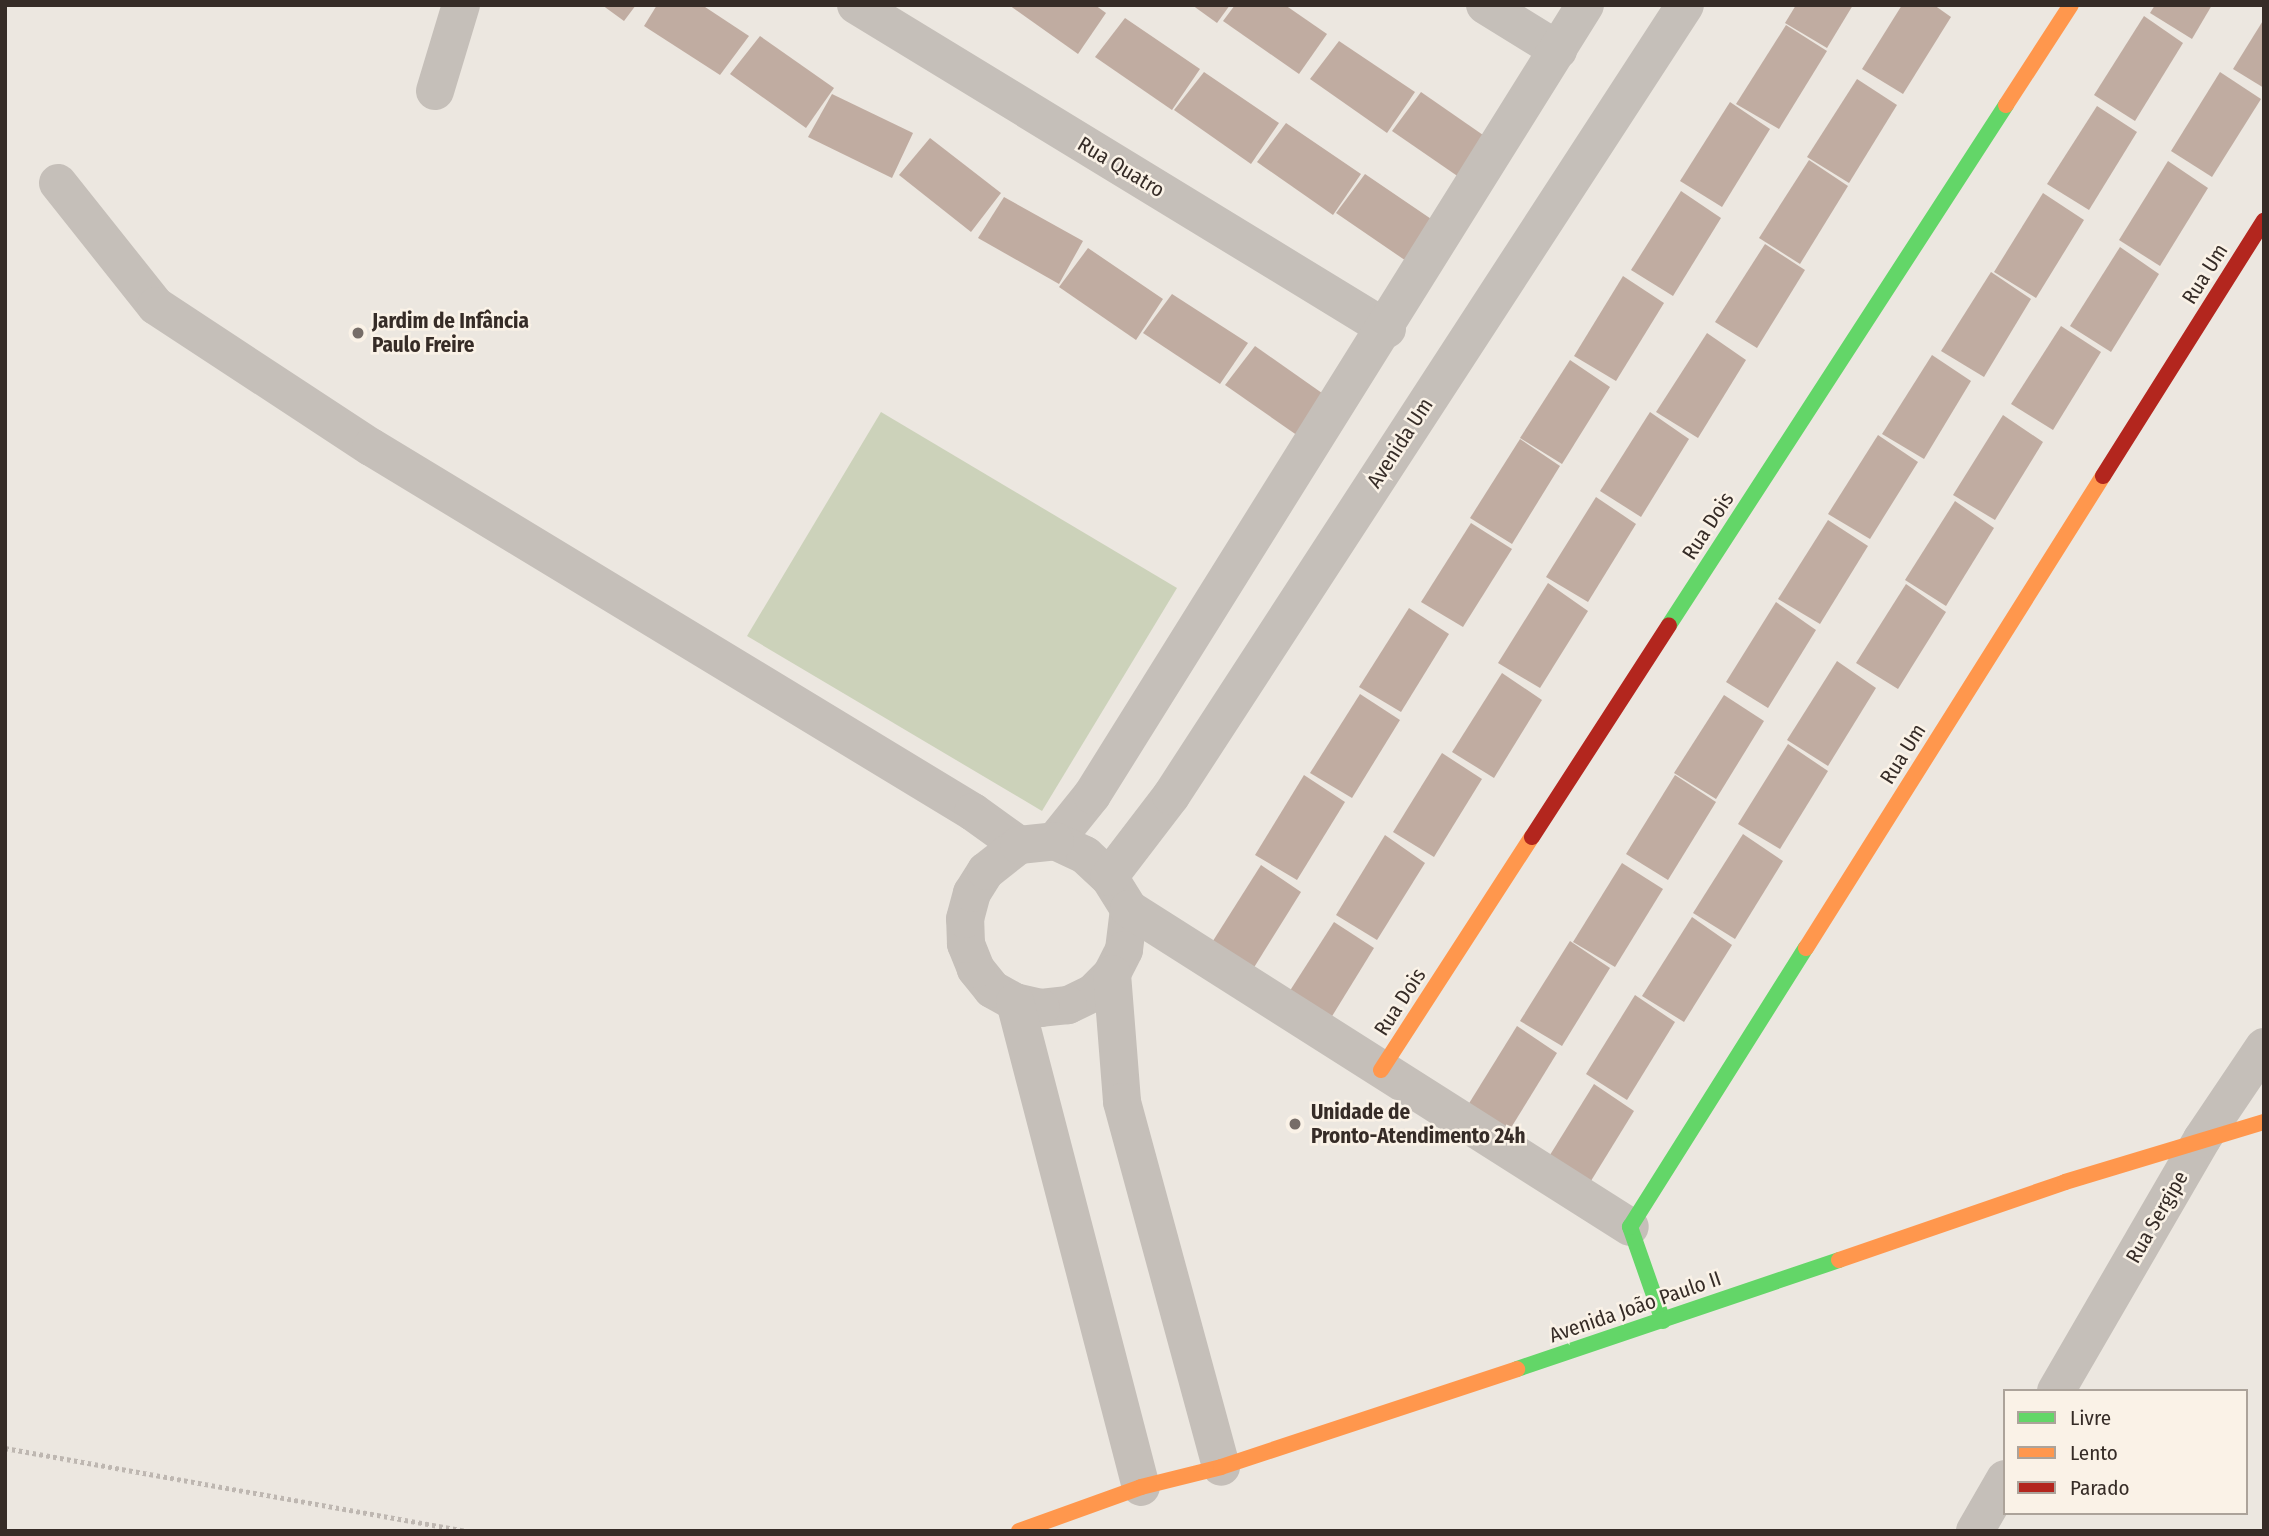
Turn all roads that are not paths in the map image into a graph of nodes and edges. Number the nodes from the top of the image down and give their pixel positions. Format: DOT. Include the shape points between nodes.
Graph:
graph roads {
  1 [pos="461,5"];
  2 [pos="856,5"];
  3 [pos="1485,5"];
  4 [pos="1585,5"];
  5 [pos="1685,5"];
  6 [pos="2071,5"];
  7 [pos="1558,50"];
  8 [pos="435,91"];
  9 [pos="58,183"];
  10 [pos="2264,220"];
  11 [pos="1387,329"];
  12 [pos="1037,843"];
  13 [pos="1109,877"];
  14 [pos="1129,909"];
  15 [pos="1112,974"];
  16 [pos="1015,1002"];
  17 [pos="2264,1047"];
  18 [pos="1381,1070"];
  19 [pos="2264,1122"];
  20 [pos="2202,1139"];
  21 [pos="1630,1227"];
  22 [pos="1663,1321"];
  23 [pos="2057,1389"];
  24 [pos="1221,1467"];
  25 [pos="2003,1482"];
  26 [pos="1141,1487"];
  27 [pos="1018,1531"];
  28 [pos="1975,1531"];
  1 -- 8 [label="street"];
  2 -- 11 [label="street, Rua Quatro"];
  3 -- 7 [label="street"];
  4 -- 7 [label="street"];
  5 -- 13 [label="street, Avenida Um" via="1171,796"];
  6 -- 18 [label="street, Rua Dois"];
  7 -- 11 [label="street"];
  9 -- 12 [label="street" via="156,306 371,446 972,812"];
  10 -- 21 [label="street, Rua Um"];
  11 -- 12 [label="street" via="1092,795"];
  12 -- 13 [label="street" via="1085,855"];
  12 -- 16 [label="street" via="986,871 972,893 965,919 966,944 976,969 992,989"];
  13 -- 14 [label="street"];
  14 -- 15 [label="street" via="1124,950"];
  14 -- 18 [label="street"];
  15 -- 16 [label="street" via="1093,993 1068,1005 1041,1008"];
  15 -- 24 [label="street" via="1122,1102"];
  16 -- 26 [label="street"];
  17 -- 20 [label="street, Rua Sergipe"];
  18 -- 21 [label="street"];
  19 -- 20 [label="street, Avenida João Paulo II"];
  20 -- 22 [label="street, Avenida João Paulo II"];
  20 -- 23 [label="street, Rua Sergipe"];
  21 -- 22 [label="street"];
  22 -- 24 [label="street, Avenida João Paulo II"];
  24 -- 26 [label="street, Avenida João Paulo II"];
  25 -- 28 [label="street"];
  26 -- 27 [label="street, Avenida João Paulo II"];
}
